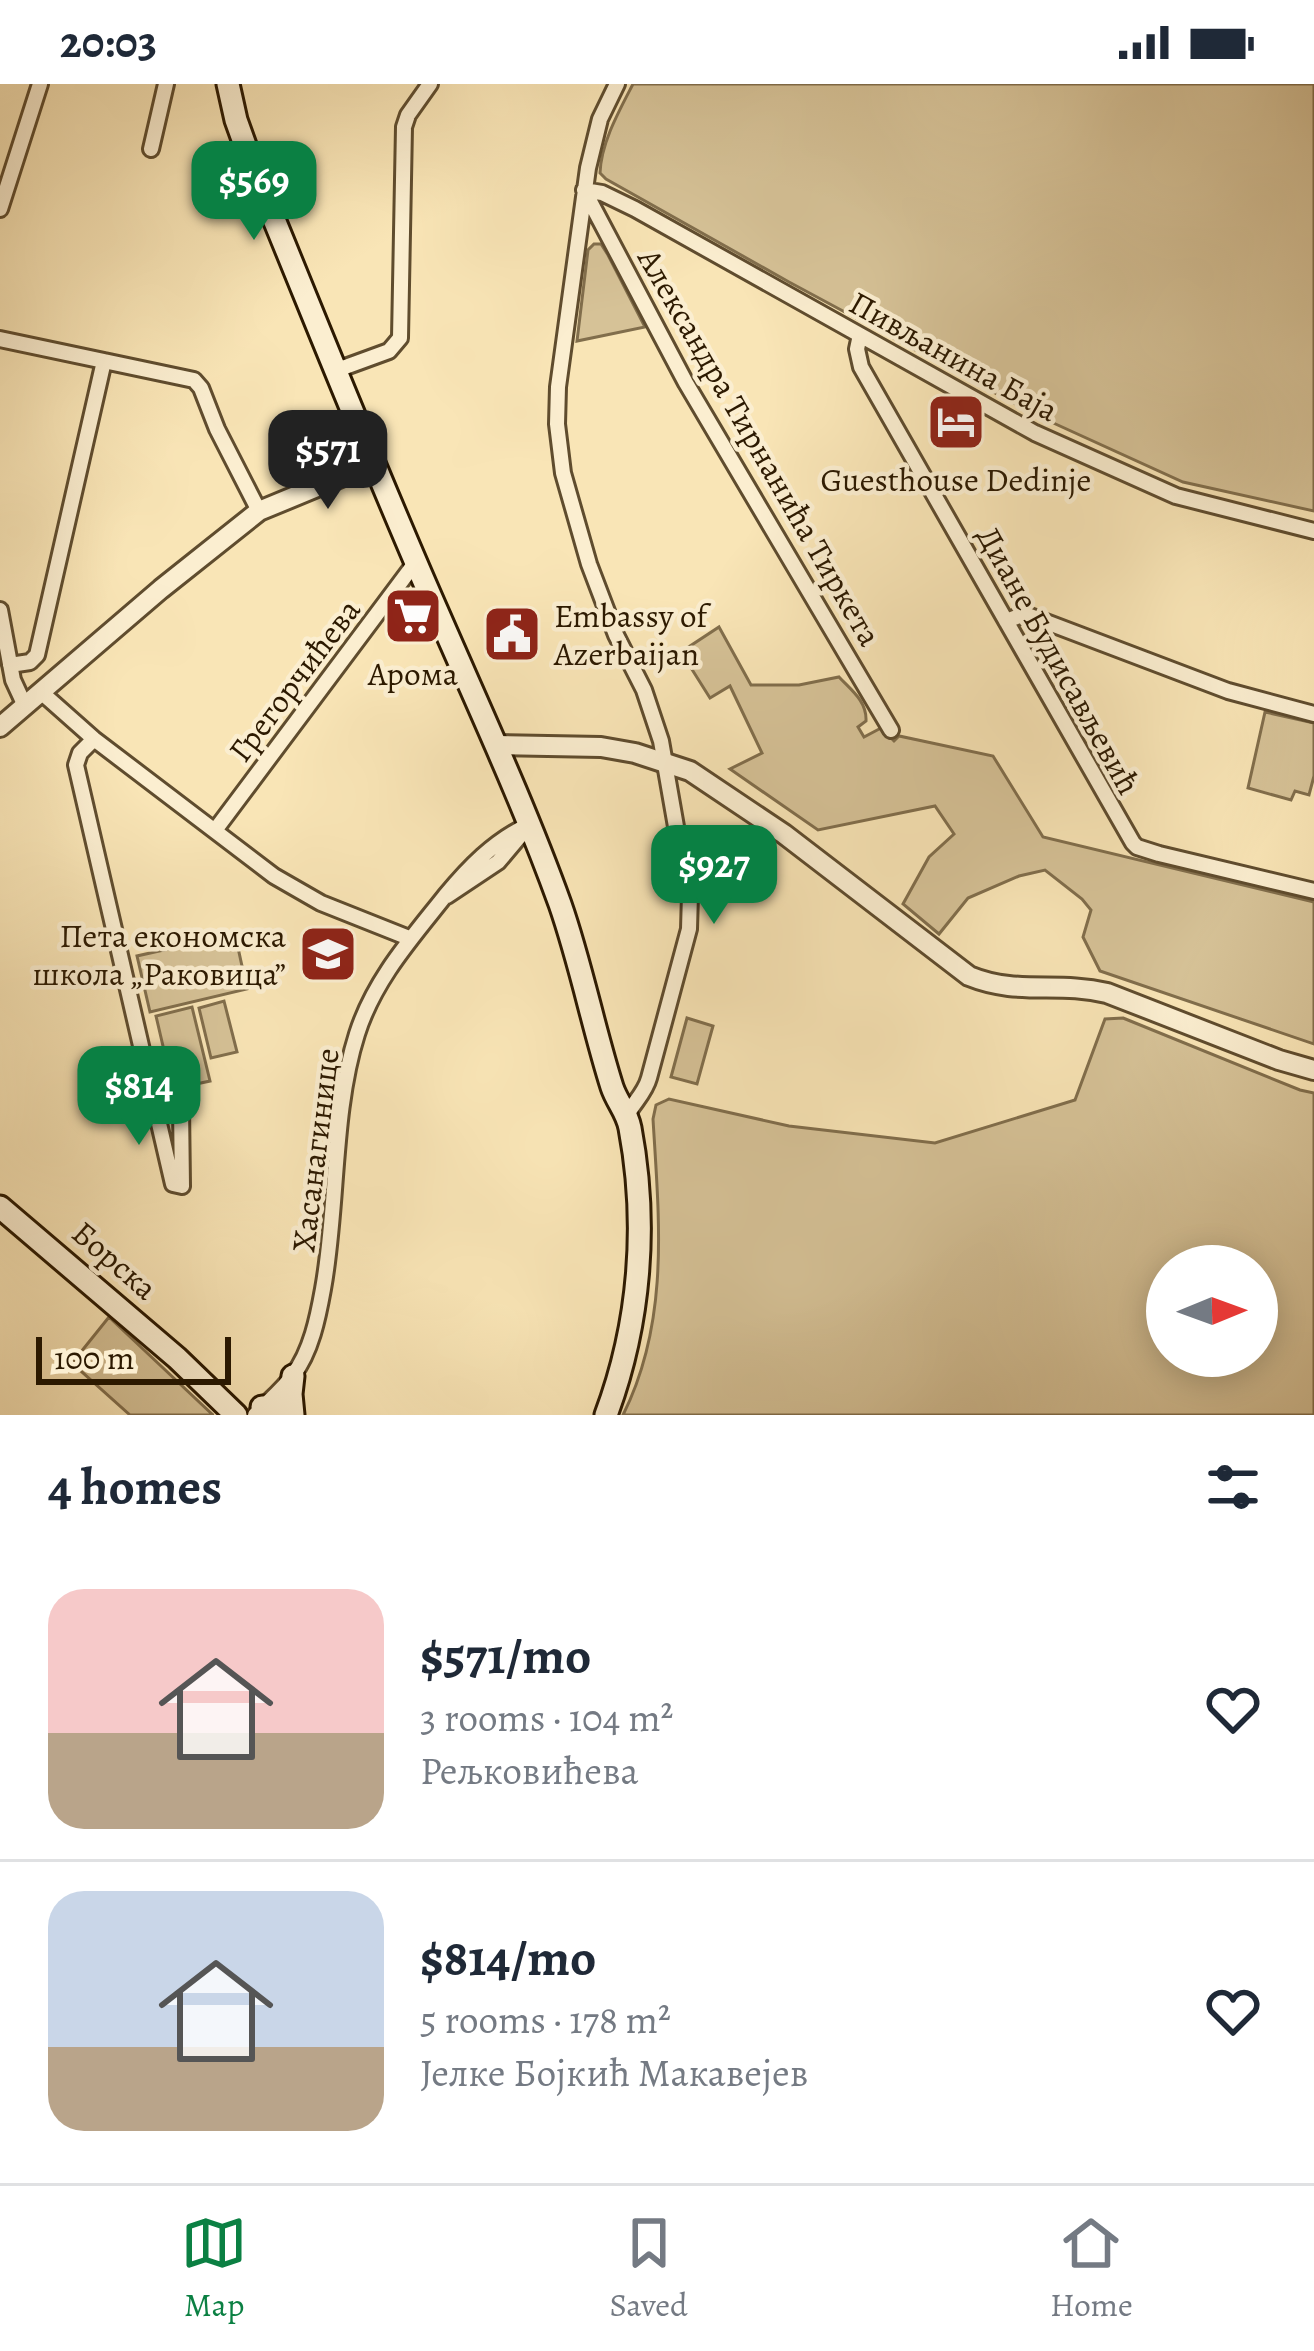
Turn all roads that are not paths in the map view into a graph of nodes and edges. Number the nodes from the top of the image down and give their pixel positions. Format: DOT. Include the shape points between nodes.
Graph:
graph roads {
  1 [pos="40,84"];
  2 [pos="166,84"];
  3 [pos="228,84"];
  4 [pos="430,84"];
  5 [pos="617,84"];
  6 [pos="151,149"];
  7 [pos="584,190"];
  8 [pos="0,209"];
  9 [pos="860,335"];
  10 [pos="0,339"];
  11 [pos="104,362"];
  12 [pos="337,370"];
  13 [pos="375,463"];
  14 [pos="260,511"];
  15 [pos="1314,531"];
  16 [pos="416,563"];
  17 [pos="0,610"];
  18 [pos="1006,621"];
  19 [pos="10,665"];
  20 [pos="41,692"];
  21 [pos="25,706"];
  22 [pos="1314,714"];
  23 [pos="0,727"];
  24 [pos="891,730"];
  25 [pos="94,739"];
  26 [pos="495,745"];
  27 [pos="666,763"];
  28 [pos="528,825"];
  29 [pos="216,830"];
  30 [pos="543,860"];
  31 [pos="498,862"];
  32 [pos="1314,891"];
  33 [pos="444,897"];
  34 [pos="409,938"];
  35 [pos="1314,1070"];
  36 [pos="186,1099"];
  37 [pos="627,1115"];
  38 [pos="0,1207"];
  39 [pos="293,1376"];
  40 [pos="259,1411"];
  41 [pos="236,1415"];
  42 [pos="293,1415"];
  43 [pos="606,1415"];
  1 -- 8 [label="street"];
  2 -- 6 [label="street"];
  3 -- 12 [label="main road" via="242,140"];
  4 -- 12 [label="street" via="404,127 400,338 389,351"];
  5 -- 7 [label="street"];
  7 -- 9 [label="street, Пивљанина Баја" via="635,209"];
  7 -- 24 [label="street, Александра Тирнанића Тиркета" via="686,383"];
  7 -- 27 [label="street" via="558,446 589,564"];
  9 -- 15 [label="street, Пивљанина Баја" via="1117,472 1189,501"];
  9 -- 18 [label="street, Диане Будисављевић" via="861,367"];
  10 -- 11 [label="street"];
  11 -- 14 [label="street" via="198,383"];
  11 -- 19 [label="street" via="37,655"];
  12 -- 13 [label="main road"];
  13 -- 14 [label="street"];
  13 -- 16 [label="main road"];
  14 -- 20 [label="street"];
  16 -- 26 [label="main road"];
  16 -- 29 [label="street, Грегорчићева"];
  17 -- 19 [label="street"];
  18 -- 22 [label="street" via="1025,614 1228,691"];
  18 -- 32 [label="street, Диане Будисављевић" via="1137,847"];
  19 -- 21 [label="street"];
  20 -- 21 [label="street"];
  20 -- 25 [label="street"];
  21 -- 23 [label="street"];
  25 -- 29 [label="street"];
  25 -- 36 [label="street" via="76,765 173,1184 182,1186"];
  26 -- 27 [label="street" via="601,747"];
  26 -- 28 [label="main road"];
  27 -- 35 [label="street" via="766,822 969,976 998,987 1107,993"];
  27 -- 37 [label="street" via="688,878 689,929 647,1085"];
  28 -- 30 [label="main road"];
  28 -- 31 [label="street, Хасанагинице"];
  28 -- 33 [label="street, Хасанагинице" via="495,844"];
  29 -- 34 [label="street" via="304,894"];
  30 -- 31 [label="street"];
  30 -- 37 [label="main road"];
  31 -- 33 [label="street, Хасанагинице"];
  33 -- 34 [label="street, Хасанагинице"];
  34 -- 39 [label="street, Хасанагинице" via="354,1043 328,1262"];
  37 -- 43 [label="main road" via="637,1292"];
  38 -- 41 [label="main road, Борска"];
  39 -- 40 [label="street, Хасанагинице"];
  39 -- 42 [label="main road"];
  40 -- 42 [label="main road" via="279,1407"];
}
